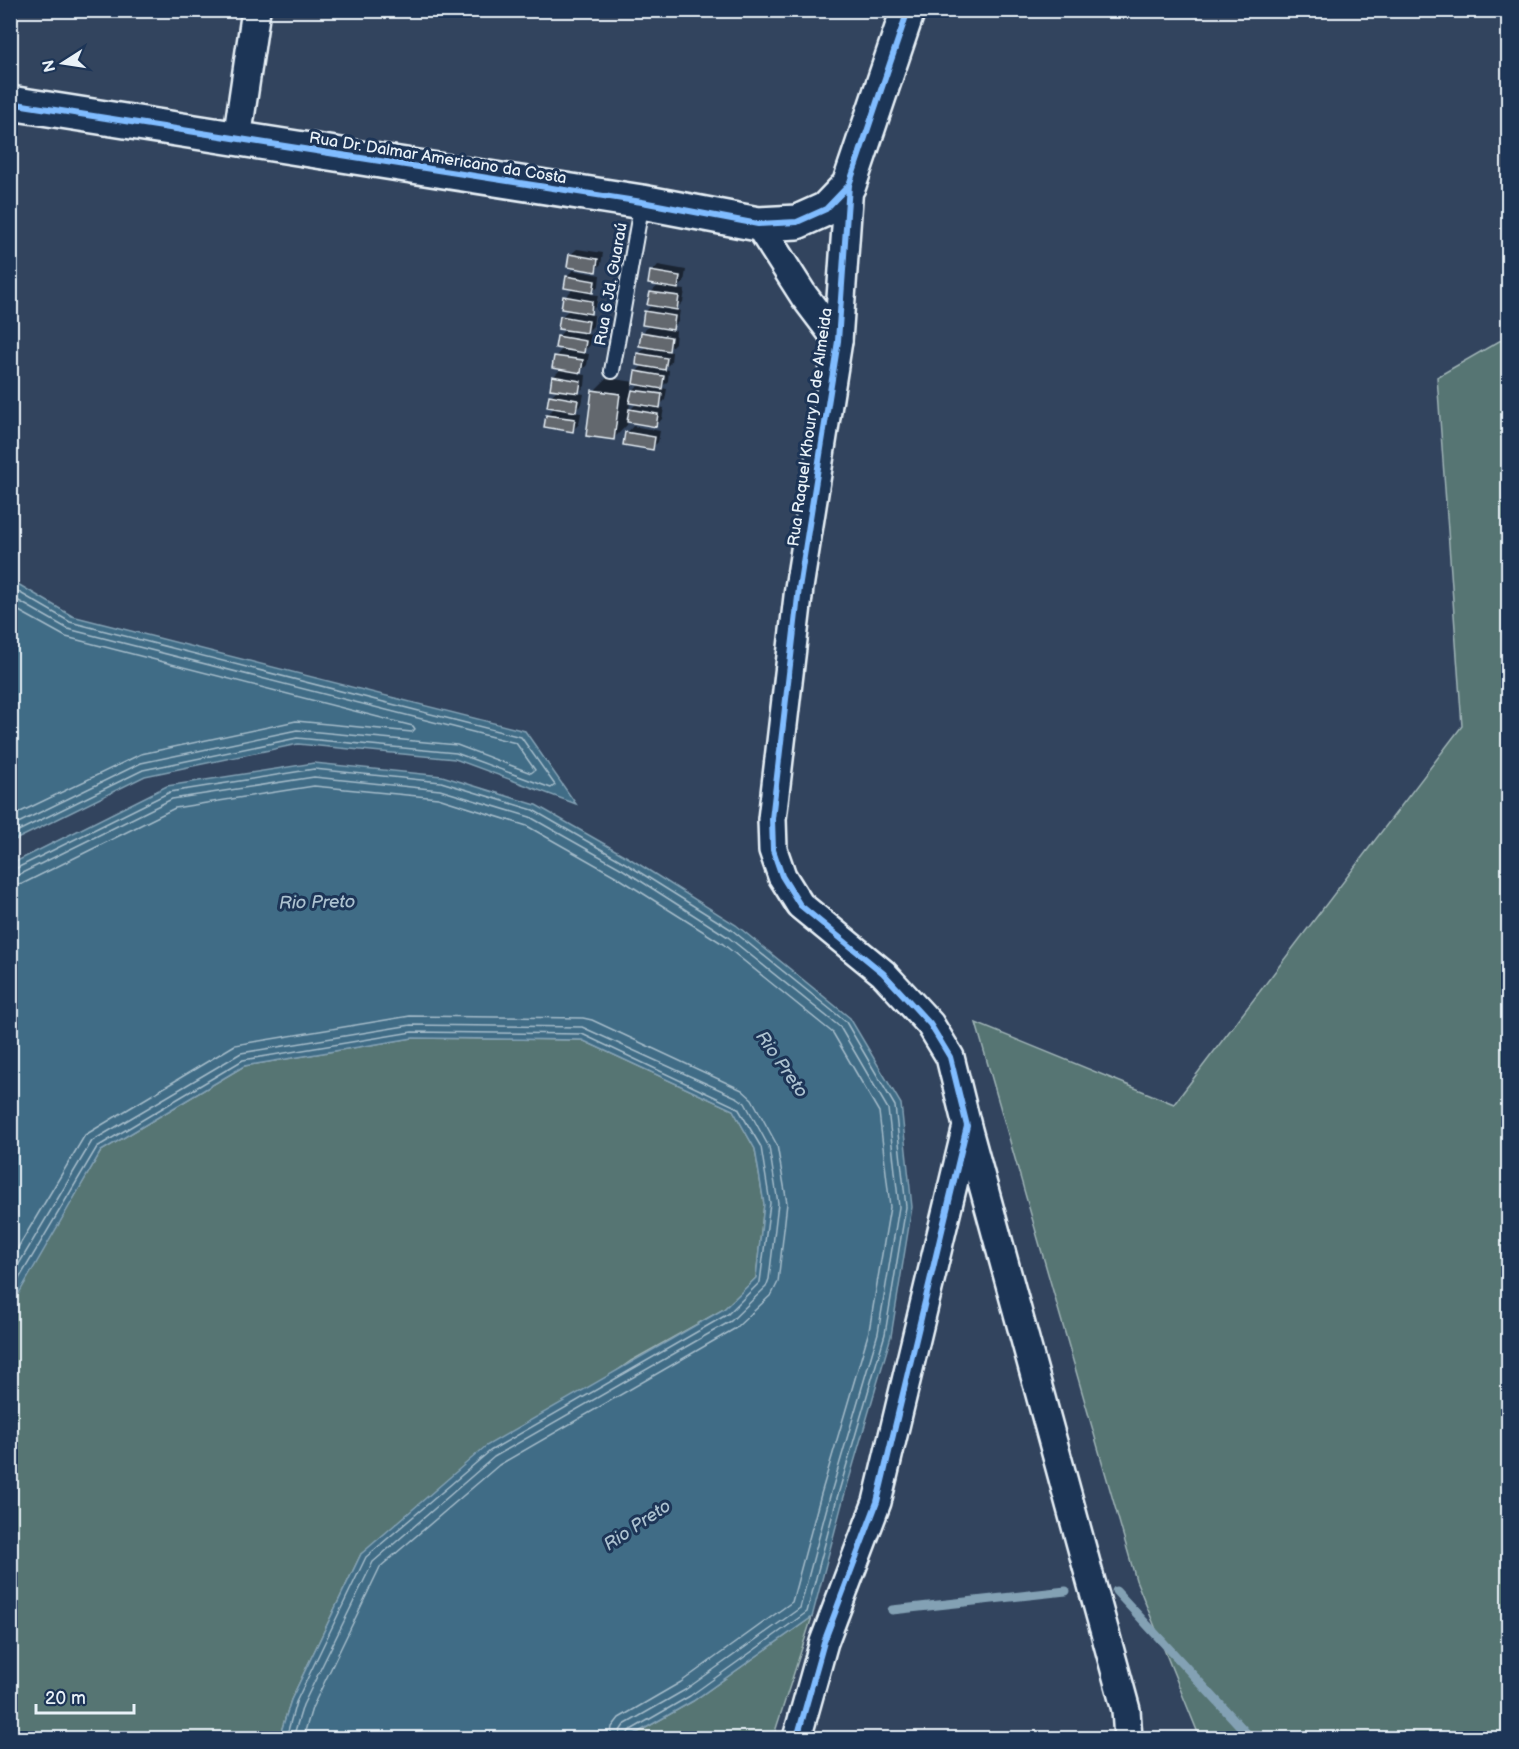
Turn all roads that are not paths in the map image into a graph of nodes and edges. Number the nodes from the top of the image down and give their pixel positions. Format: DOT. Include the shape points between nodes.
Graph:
graph roads {
  1 [pos="256,10"];
  2 [pos="908,10"];
  3 [pos="10,103"];
  4 [pos="237,139"];
  5 [pos="849,185"];
  6 [pos="642,202"];
  7 [pos="758,224"];
  8 [pos="838,341"];
  9 [pos="612,371"];
  10 [pos="967,1126"];
  11 [pos="797,1738"];
  12 [pos="1128,1738"];
  1 -- 4 [label="street"];
  2 -- 5 [label="street, Rua Raquel Khoury D de Almeida"];
  3 -- 4 [label="street, Rua Dr. Dalmar Americano da Costa"];
  4 -- 6 [label="street, Rua Dr. Dalmar Americano da Costa"];
  5 -- 7 [label="street, Rua Dr. Dalmar Americano da Costa" via="826,209 797,222"];
  5 -- 8 [label="street, Rua Raquel Khoury D de Almeida"];
  6 -- 7 [label="street, Rua Dr. Dalmar Americano da Costa"];
  6 -- 9 [label="lane, Rua 6 Jd. Guaraú"];
  7 -- 8 [label="street"];
  8 -- 10 [label="street, Rua Raquel Khoury D de Almeida" via="799,588 772,819 773,850 782,876 800,905 883,973 930,1024 950,1057"];
  10 -- 11 [label="street" via="877,1502 824,1642"];
  10 -- 12 [label="street, Rua Raquel Khoury D de Almeida" via="1126,1710"];
}
